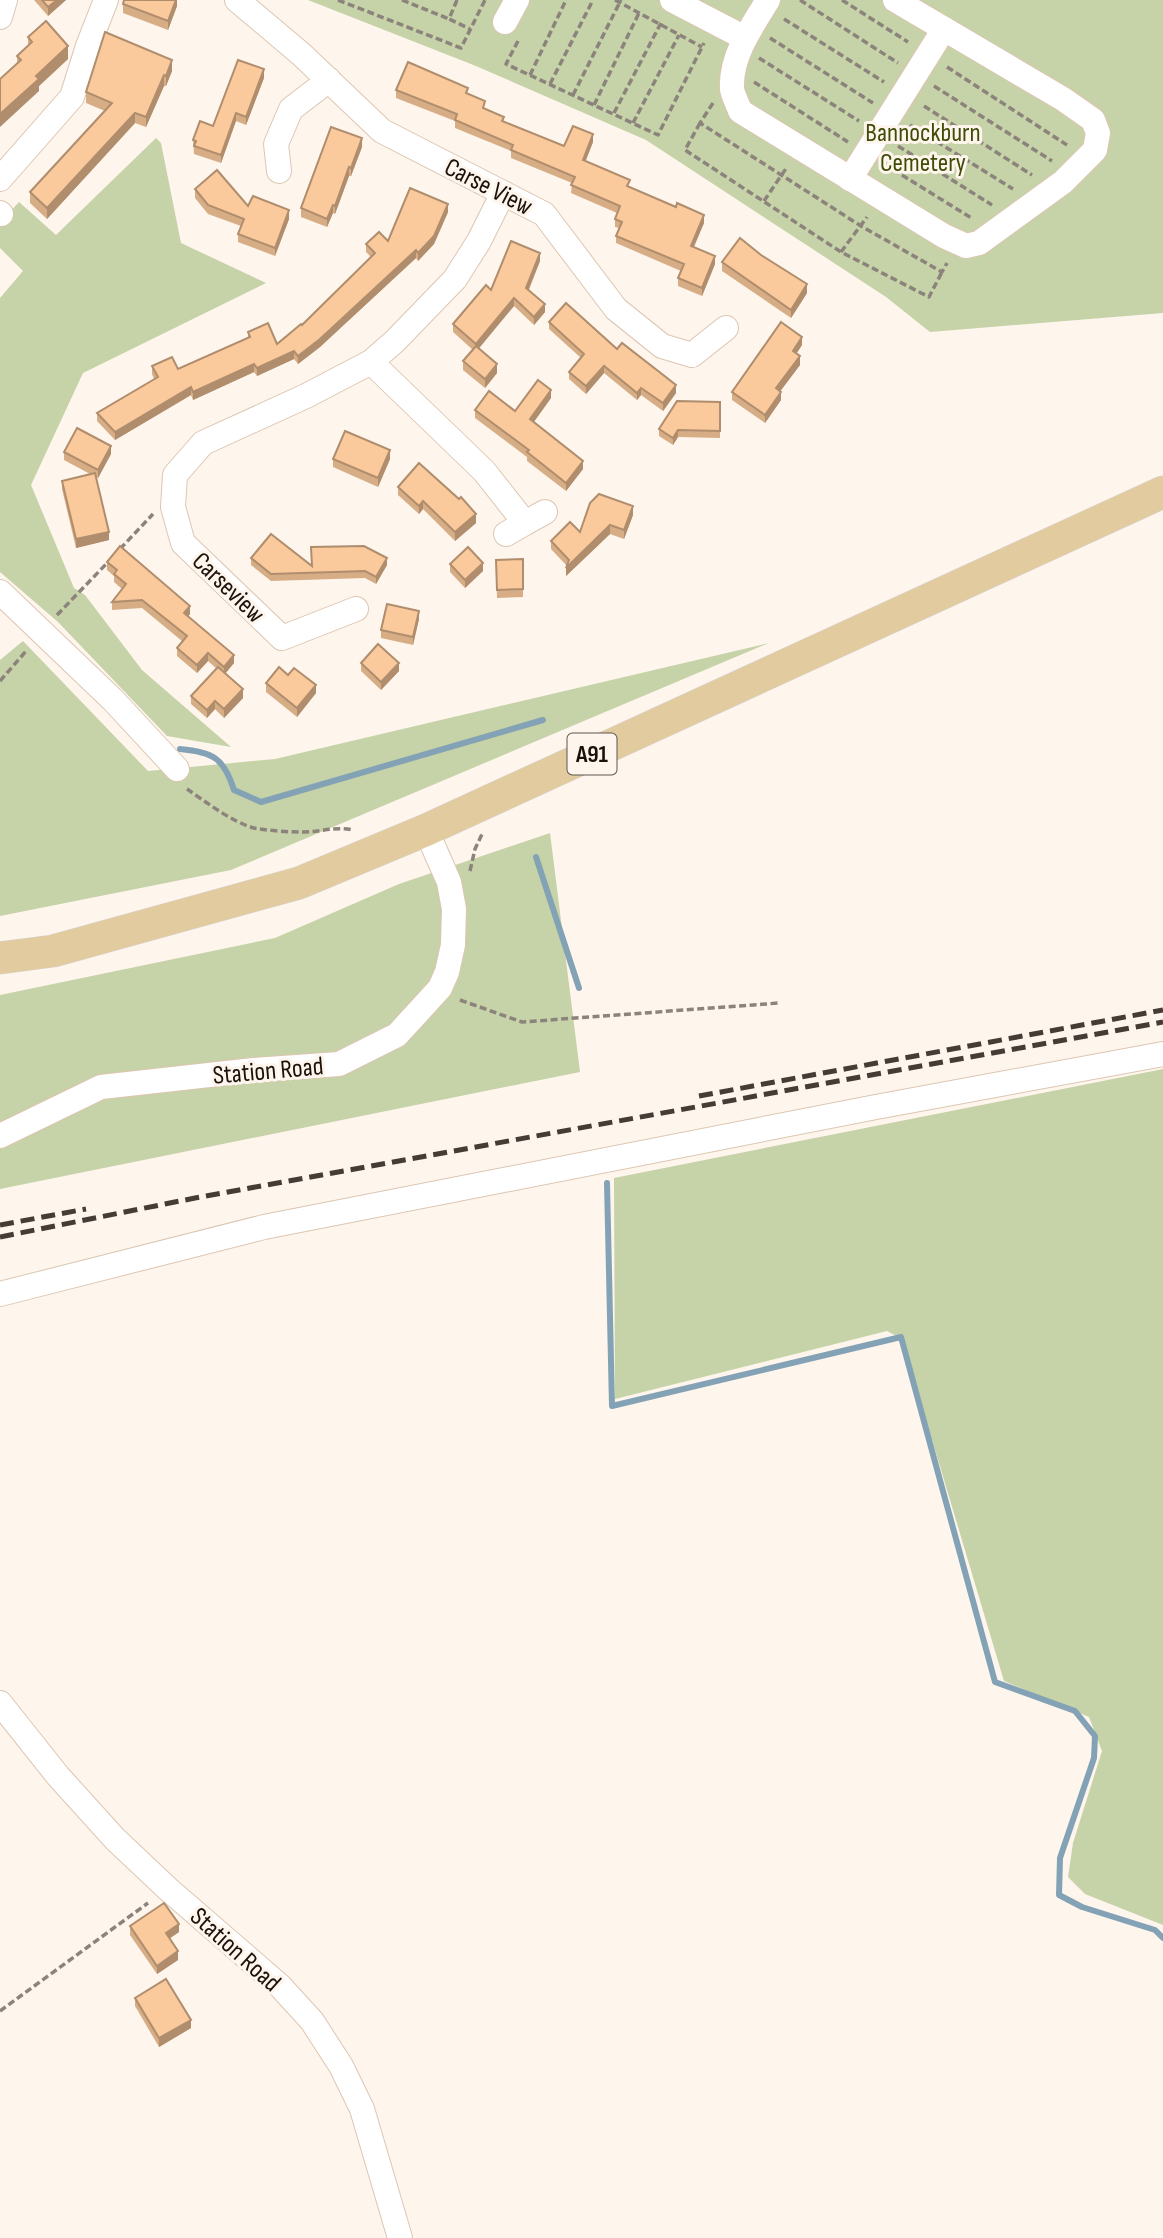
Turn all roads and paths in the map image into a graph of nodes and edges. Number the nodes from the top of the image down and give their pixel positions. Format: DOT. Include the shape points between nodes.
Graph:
graph roads {
  1 [pos="5,0"];
  2 [pos="106,0"];
  3 [pos="237,0"];
  4 [pos="338,0"];
  5 [pos="356,0"];
  6 [pos="402,0"];
  7 [pos="457,0"];
  8 [pos="485,0"];
  9 [pos="517,0"];
  10 [pos="566,0"];
  11 [pos="593,0"];
  12 [pos="768,0"];
  13 [pos="842,0"];
  14 [pos="895,0"];
  15 [pos="618,1"];
  16 [pos="685,3"];
  17 [pos="354,6"];
  18 [pos="639,13"];
  19 [pos="0,17"];
  20 [pos="449,19"];
  21 [pos="660,25"];
  22 [pos="514,27"];
  23 [pos="470,29"];
  24 [pos="944,29"];
  25 [pos="679,35"];
  26 [pos="745,38"];
  27 [pos="928,55"];
  28 [pos="735,69"];
  29 [pos="530,75"];
  30 [pos="329,80"];
  31 [pos="550,84"];
  32 [pos="573,95"];
  33 [pos="594,105"];
  34 [pos="613,114"];
  35 [pos="700,123"];
  36 [pos="633,124"];
  37 [pos="799,147"];
  38 [pos="1071,148"];
  39 [pos="279,171"];
  40 [pos="782,175"];
  41 [pos="0,179"];
  42 [pos="850,179"];
  43 [pos="503,193"];
  44 [pos="881,198"];
  45 [pos="764,201"];
  46 [pos="861,226"];
  47 [pos="960,243"];
  48 [pos="841,252"];
  49 [pos="942,272"];
  50 [pos="726,328"];
  51 [pos="371,362"];
  52 [pos="174,492"];
  53 [pos="1163,492"];
  54 [pos="525,523"];
  55 [pos="0,592"];
  56 [pos="356,609"];
  57 [pos="42,631"];
  58 [pos="0,681"];
  59 [pos="177,769"];
  60 [pos="474,807"];
  61 [pos="364,825"];
  62 [pos="426,830"];
  63 [pos="468,880"];
  64 [pos="0,958"];
  65 [pos="440,988"];
  66 [pos="779,1003"];
  67 [pos="1163,1054"];
  68 [pos="0,1136"];
  69 [pos="0,1294"];
  70 [pos="0,1703"];
  71 [pos="168,1889"];
  72 [pos="0,2011"];
  73 [pos="400,2238"];
  1 -- 19 [label="street"];
  2 -- 41 [label="street" via="72,97"];
  3 -- 30 [label="street, Carse View"];
  4 -- 17 [label="path"];
  5 -- 17 [label="path"];
  6 -- 20 [label="path"];
  7 -- 20 [label="path"];
  8 -- 23 [label="path"];
  9 -- 22 [label="street"];
  10 -- 29 [label="path"];
  11 -- 31 [label="path"];
  12 -- 26 [label="street"];
  13 -- 27 [label="path"];
  14 -- 24 [label="street"];
  15 -- 18 [label="path"];
  15 -- 32 [label="path"];
  16 -- 26 [label="street"];
  17 -- 23 [label="path" via="461,48"];
  18 -- 21 [label="path"];
  18 -- 33 [label="path"];
  20 -- 23 [label="path"];
  21 -- 25 [label="path"];
  21 -- 34 [label="path"];
  22 -- 29 [label="path" via="506,64"];
  24 -- 27 [label="street"];
  24 -- 47 [label="street" via="1063,99 1093,120 1098,134 1095,150 1063,182 979,243"];
  25 -- 36 [label="path"];
  25 -- 36 [label="path" via="702,47 658,135"];
  26 -- 28 [label="street"];
  27 -- 38 [label="path"];
  27 -- 42 [label="street"];
  28 -- 35 [label="path"];
  28 -- 37 [label="street" via="732,90 740,111"];
  29 -- 31 [label="path"];
  30 -- 39 [label="street" via="291,109 276,144"];
  30 -- 43 [label="street, Carse View" via="382,131"];
  31 -- 32 [label="path"];
  32 -- 33 [label="path"];
  33 -- 34 [label="path"];
  34 -- 36 [label="path"];
  35 -- 40 [label="path"];
  35 -- 45 [label="path" via="685,150"];
  37 -- 40 [label="path"];
  37 -- 42 [label="street"];
  40 -- 45 [label="path"];
  40 -- 46 [label="path"];
  42 -- 44 [label="street"];
  43 -- 50 [label="street, Carse View" via="544,214 616,309 662,346 692,355"];
  43 -- 51 [label="street, Carseview" via="455,279"];
  44 -- 46 [label="path"];
  44 -- 47 [label="street"];
  45 -- 48 [label="path"];
  46 -- 48 [label="path"];
  46 -- 49 [label="path"];
  47 -- 49 [label="path"];
  48 -- 49 [label="path" via="929,297"];
  51 -- 52 [label="street, Carseview" via="202,443 175,475"];
  51 -- 54 [label="street" via="484,471"];
  52 -- 56 [label="street, Carseview" via="173,507 183,543 282,638"];
  52 -- 57 [label="path"];
  53 -- 60 [label="main road, A91"];
  55 -- 57 [label="street"];
  57 -- 58 [label="path"];
  57 -- 59 [label="street"];
  59 -- 61 [label="path" via="174,777 187,789 252,827 307,832"];
  60 -- 62 [label="main road, A91"];
  60 -- 63 [label="path" via="483,833"];
  62 -- 64 [label="main road, A91" via="299,883 53,951"];
  62 -- 65 [label="street, Station Road" via="449,882 454,909 453,945"];
  65 -- 66 [label="path" via="522,1022"];
  65 -- 68 [label="street, Station Road" via="397,1035 338,1064 101,1087"];
  67 -- 69 [label="street" via="264,1227"];
  70 -- 71 [label="street, Station Road" via="58,1776"];
  71 -- 72 [label="path"];
  71 -- 73 [label="street, Station Road" via="280,1986 312,2021 362,2109"];
}
